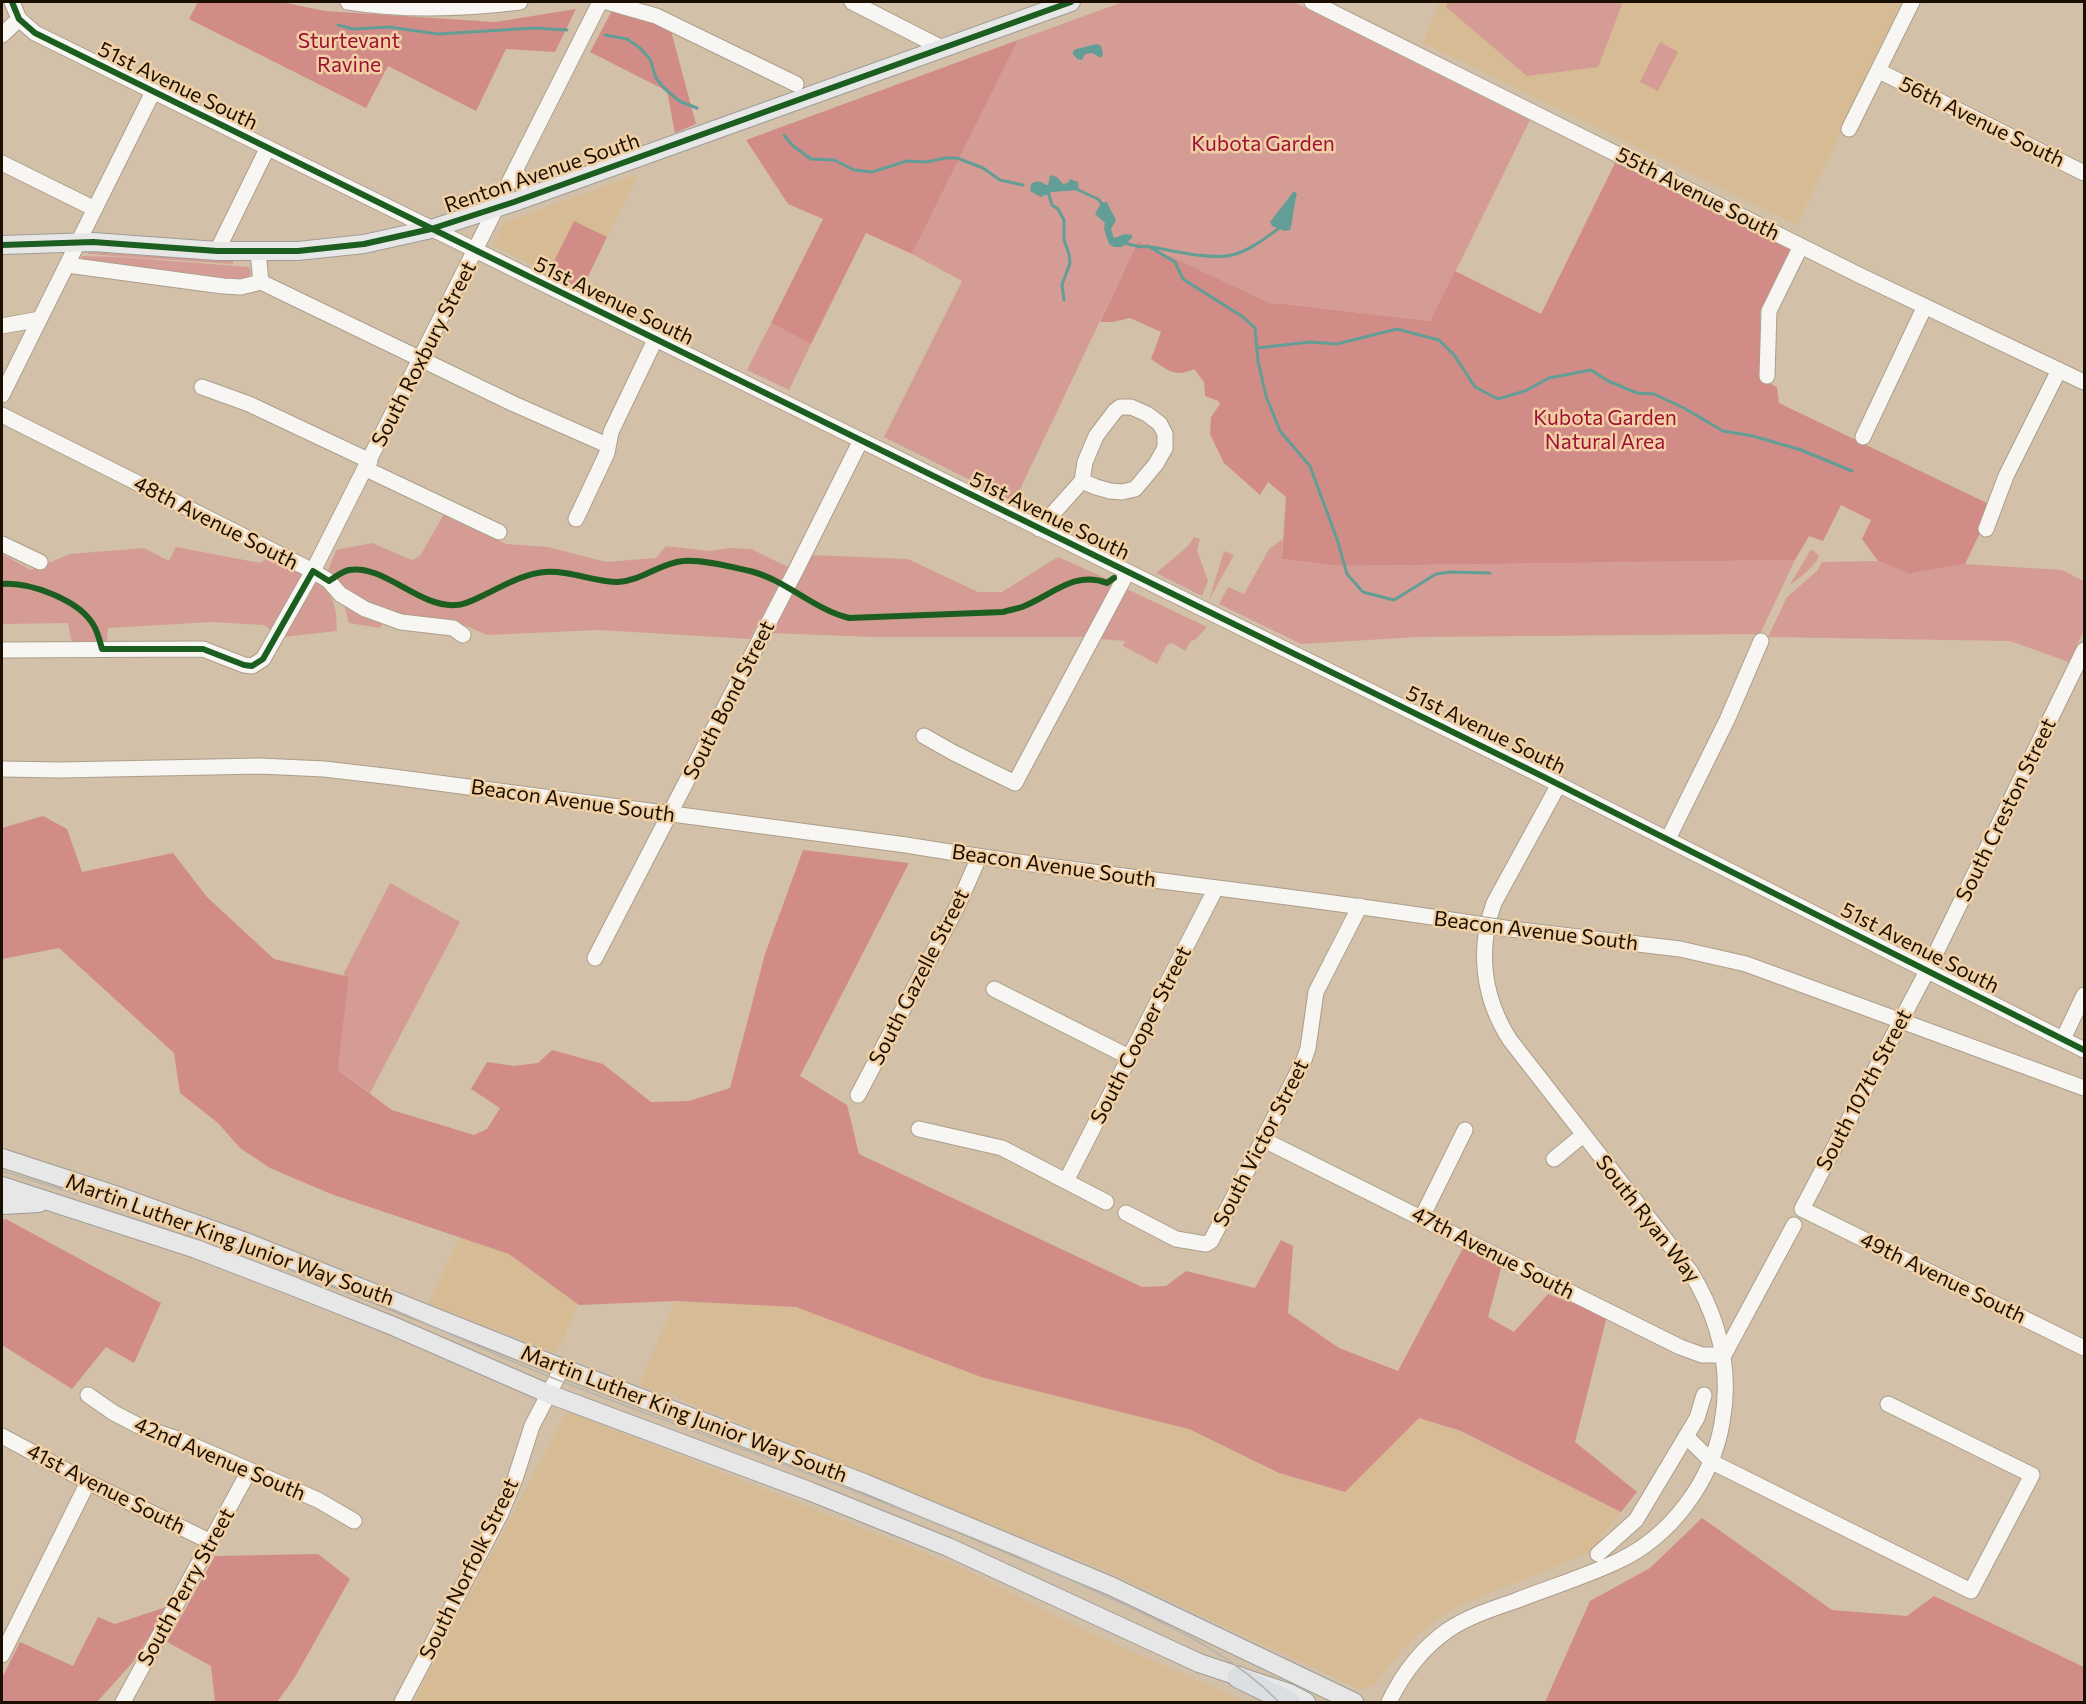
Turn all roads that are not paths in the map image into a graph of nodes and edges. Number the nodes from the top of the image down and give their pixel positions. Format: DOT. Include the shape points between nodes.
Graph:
graph roads {
  1 [pos="12,2"];
  2 [pos="348,2"];
  3 [pos="520,2"];
  4 [pos="600,2"];
  5 [pos="607,2"];
  6 [pos="852,2"];
  7 [pos="1071,2"];
  8 [pos="1312,2"];
  9 [pos="1912,2"];
  10 [pos="20,19"];
  11 [pos="2,35"];
  12 [pos="942,48"];
  13 [pos="1879,71"];
  14 [pos="796,84"];
  15 [pos="153,92"];
  16 [pos="1849,129"];
  17 [pos="267,149"];
  18 [pos="2,163"];
  19 [pos="516,170"];
  20 [pos="2085,173"];
  21 [pos="536,194"];
  22 [pos="497,207"];
  23 [pos="95,209"];
  24 [pos="431,229"];
  25 [pos="78,242"];
  26 [pos="2,245"];
  27 [pos="1801,246"];
  28 [pos="217,250"];
  29 [pos="475,251"];
  30 [pos="258,252"];
  31 [pos="67,265"];
  32 [pos="261,282"];
  33 [pos="1925,306"];
  34 [pos="40,319"];
  35 [pos="2,326"];
  36 [pos="655,340"];
  37 [pos="421,358"];
  38 [pos="2059,370"];
  39 [pos="1767,376"];
  40 [pos="2085,382"];
  41 [pos="202,387"];
  42 [pos="2,394"];
  43 [pos="2,415"];
  44 [pos="1863,437"];
  45 [pos="861,441"];
  46 [pos="607,445"];
  47 [pos="368,465"];
  48 [pos="1082,481"];
  49 [pos="576,519"];
  50 [pos="1039,528"];
  51 [pos="1986,529"];
  52 [pos="499,532"];
  53 [pos="2,544"];
  54 [pos="40,562"];
  55 [pos="313,571"];
  56 [pos="1127,573"];
  57 [pos="463,635"];
  58 [pos="1761,641"];
  59 [pos="2,650"];
  60 [pos="2085,650"];
  61 [pos="924,736"];
  62 [pos="2,768"];
  63 [pos="1559,784"];
  64 [pos="670,814"];
  65 [pos="1668,839"];
  66 [pos="979,857"];
  67 [pos="1216,888"];
  68 [pos="1360,906"];
  69 [pos="595,958"];
  70 [pos="1927,971"];
  71 [pos="994,989"];
  72 [pos="2085,995"];
  73 [pos="1900,1021"];
  74 [pos="2063,1039"];
  75 [pos="2085,1050"];
  76 [pos="1129,1057"];
  77 [pos="2085,1088"];
  78 [pos="858,1095"];
  79 [pos="919,1129"];
  80 [pos="1465,1130"];
  81 [pos="1583,1135"];
  82 [pos="1264,1140"];
  83 [pos="2,1158"];
  84 [pos="1554,1159"];
  85 [pos="1066,1181"];
  86 [pos="2,1186"];
  87 [pos="1106,1202"];
  88 [pos="51,1203"];
  89 [pos="2,1205"];
  90 [pos="1802,1209"];
  91 [pos="1126,1213"];
  92 [pos="1422,1217"];
  93 [pos="1794,1225"];
  94 [pos="2085,1348"];
  95 [pos="1724,1354"];
  96 [pos="562,1368"];
  97 [pos="549,1394"];
  98 [pos="88,1395"];
  99 [pos="1704,1395"];
  100 [pos="1888,1404"];
  101 [pos="2,1436"];
  102 [pos="1686,1436"];
  103 [pos="1712,1462"];
  104 [pos="249,1471"];
  105 [pos="88,1482"];
  106 [pos="354,1521"];
  107 [pos="211,1542"];
  108 [pos="1598,1554"];
  109 [pos="2,1655"];
  110 [pos="1238,1677"];
  111 [pos="123,1702"];
  112 [pos="402,1702"];
  113 [pos="1289,1702"];
  114 [pos="1306,1702"];
  115 [pos="1353,1702"];
  116 [pos="1389,1702"];
  1 -- 10 [label="street, 51st Avenue South"];
  2 -- 3 [label="street" via="414,8"];
  4 -- 19 [label="street, South Roxbury Street"];
  5 -- 14 [label="street" via="656,16"];
  6 -- 12 [label="street"];
  7 -- 12 [label="main road, Renton Avenue South"];
  8 -- 27 [label="street, 55th Avenue South"];
  9 -- 13 [label="street"];
  10 -- 11 [label="street"];
  10 -- 15 [label="street, 51st Avenue South" via="35,33"];
  12 -- 21 [label="main road, Renton Avenue South"];
  13 -- 16 [label="street"];
  13 -- 20 [label="street, 56th Avenue South"];
  15 -- 17 [label="street, 51st Avenue South"];
  15 -- 23 [label="street"];
  17 -- 24 [label="street, 51st Avenue South"];
  17 -- 28 [label="street"];
  18 -- 23 [label="street"];
  19 -- 21 [label="street" via="523,186"];
  19 -- 22 [label="street, South Roxbury Street"];
  21 -- 22 [label="main road, Renton Avenue South"];
  22 -- 24 [label="main road, Renton Avenue South"];
  22 -- 29 [label="street, South Roxbury Street"];
  23 -- 25 [label="street"];
  24 -- 29 [label="street, 51st Avenue South"];
  24 -- 30 [label="main road, Renton Avenue South" via="364,244"];
  25 -- 26 [label="main road, Renton Avenue South"];
  25 -- 28 [label="main road, Renton Avenue South"];
  25 -- 31 [label="street"];
  27 -- 33 [label="street, 55th Avenue South"];
  27 -- 39 [label="street" via="1769,311"];
  28 -- 30 [label="main road, Renton Avenue South"];
  29 -- 36 [label="street, 51st Avenue South"];
  29 -- 37 [label="street, South Roxbury Street"];
  30 -- 32 [label="street"];
  31 -- 32 [label="street" via="223,286"];
  31 -- 34 [label="street"];
  32 -- 37 [label="street"];
  33 -- 38 [label="street, 55th Avenue South"];
  33 -- 44 [label="street"];
  34 -- 35 [label="street"];
  34 -- 42 [label="street"];
  36 -- 45 [label="street, 51st Avenue South"];
  36 -- 46 [label="street"];
  37 -- 46 [label="street"];
  37 -- 47 [label="street, South Roxbury Street"];
  38 -- 40 [label="street, 55th Avenue South"];
  38 -- 51 [label="street" via="2006,476"];
  41 -- 47 [label="street" via="249,404"];
  43 -- 55 [label="street, 48th Avenue South"];
  45 -- 50 [label="street, 51st Avenue South"];
  45 -- 64 [label="street, South Bond Street"];
  46 -- 49 [label="street" via="607,453"];
  47 -- 52 [label="street"];
  47 -- 55 [label="street, South Roxbury Street"];
  48 -- 48 [label="street" via="1110,491 1135,489 1165,448 1160,424 1139,410 1120,407 1096,436"];
  48 -- 50 [label="street"];
  50 -- 56 [label="street, 51st Avenue South"];
  53 -- 54 [label="street"];
  55 -- 57 [label="street, 48th Avenue South" via="365,609 401,622 453,628"];
  55 -- 59 [label="street, South Roxbury Street" via="263,659 252,666 203,649"];
  56 -- 61 [label="street" via="1015,783"];
  56 -- 63 [label="street, 51st Avenue South"];
  58 -- 65 [label="street"];
  60 -- 70 [label="street, South Creston Street"];
  62 -- 64 [label="street, Beacon Avenue South" via="313,769"];
  63 -- 65 [label="street, 51st Avenue South"];
  63 -- 81 [label="street, South Ryan Way" via="1494,903 1487,921 1484,969 1490,997 1505,1033"];
  64 -- 66 [label="street, Beacon Avenue South"];
  64 -- 69 [label="street, South Bond Street"];
  65 -- 70 [label="street, 51st Avenue South"];
  66 -- 67 [label="street, Beacon Avenue South"];
  66 -- 78 [label="street, South Gazelle Street" via="958,905"];
  67 -- 68 [label="street, Beacon Avenue South"];
  67 -- 76 [label="street, South Cooper Street"];
  68 -- 73 [label="street, Beacon Avenue South, bridge" via="1680,950 1746,964"];
  68 -- 82 [label="street, South Victor Street" via="1317,991 1304,1060"];
  70 -- 73 [label="street, South 107th Street"];
  70 -- 74 [label="street, 51st Avenue South"];
  71 -- 76 [label="street"];
  72 -- 74 [label="street"];
  73 -- 77 [label="street, Beacon Avenue South"];
  73 -- 90 [label="street, South 107th Street"];
  74 -- 75 [label="street, 51st Avenue South"];
  76 -- 85 [label="street, South Cooper Street"];
  79 -- 85 [label="street" via="1002,1148"];
  80 -- 92 [label="street"];
  81 -- 84 [label="street"];
  81 -- 95 [label="street, South Ryan Way" via="1690,1271 1705,1295"];
  82 -- 91 [label="street, South Victor Street" via="1206,1244 1176,1239"];
  82 -- 92 [label="street, 47th Avenue South"];
  83 -- 96 [label="main road, Martin Luther King Junior Way South" via="205,1227"];
  85 -- 87 [label="street"];
  86 -- 88 [label="main road, Martin Luther King Junior Way South"];
  88 -- 89 [label="main road"];
  88 -- 97 [label="main road, Martin Luther King Junior Way South" via="243,1267"];
  90 -- 94 [label="street, 49th Avenue South"];
  92 -- 95 [label="street, 47th Avenue South" via="1680,1347 1702,1355"];
  93 -- 95 [label="street"];
  95 -- 103 [label="street, South Ryan Way" via="1725,1408"];
  96 -- 97 [label="street, South Norfolk Street"];
  96 -- 115 [label="main road, Martin Luther King Junior Way South" via="864,1484 1111,1586"];
  97 -- 110 [label="main road, Martin Luther King Junior Way South" via="948,1547 1198,1663"];
  97 -- 112 [label="street, South Norfolk Street" via="532,1426 501,1513"];
  98 -- 104 [label="street, 42nd Avenue South" via="139,1426"];
  99 -- 102 [label="street" via="1697,1419"];
  100 -- 103 [label="street" via="2031,1475 1971,1591"];
  101 -- 105 [label="street, 41st Avenue South"];
  102 -- 103 [label="street"];
  102 -- 108 [label="street" via="1636,1520"];
  103 -- 116 [label="street, South Ryan Way" via="1679,1513 1650,1541 1617,1562 1476,1615 1448,1630 1409,1666"];
  104 -- 106 [label="street, 42nd Avenue South" via="318,1500"];
  104 -- 107 [label="street, South Perry Street"];
  105 -- 107 [label="street, 41st Avenue South"];
  105 -- 109 [label="street"];
  107 -- 111 [label="street, South Perry Street"];
  110 -- 113 [label="highway"];
  110 -- 114 [label="main road, Martin Luther King Junior Way South"];
}
